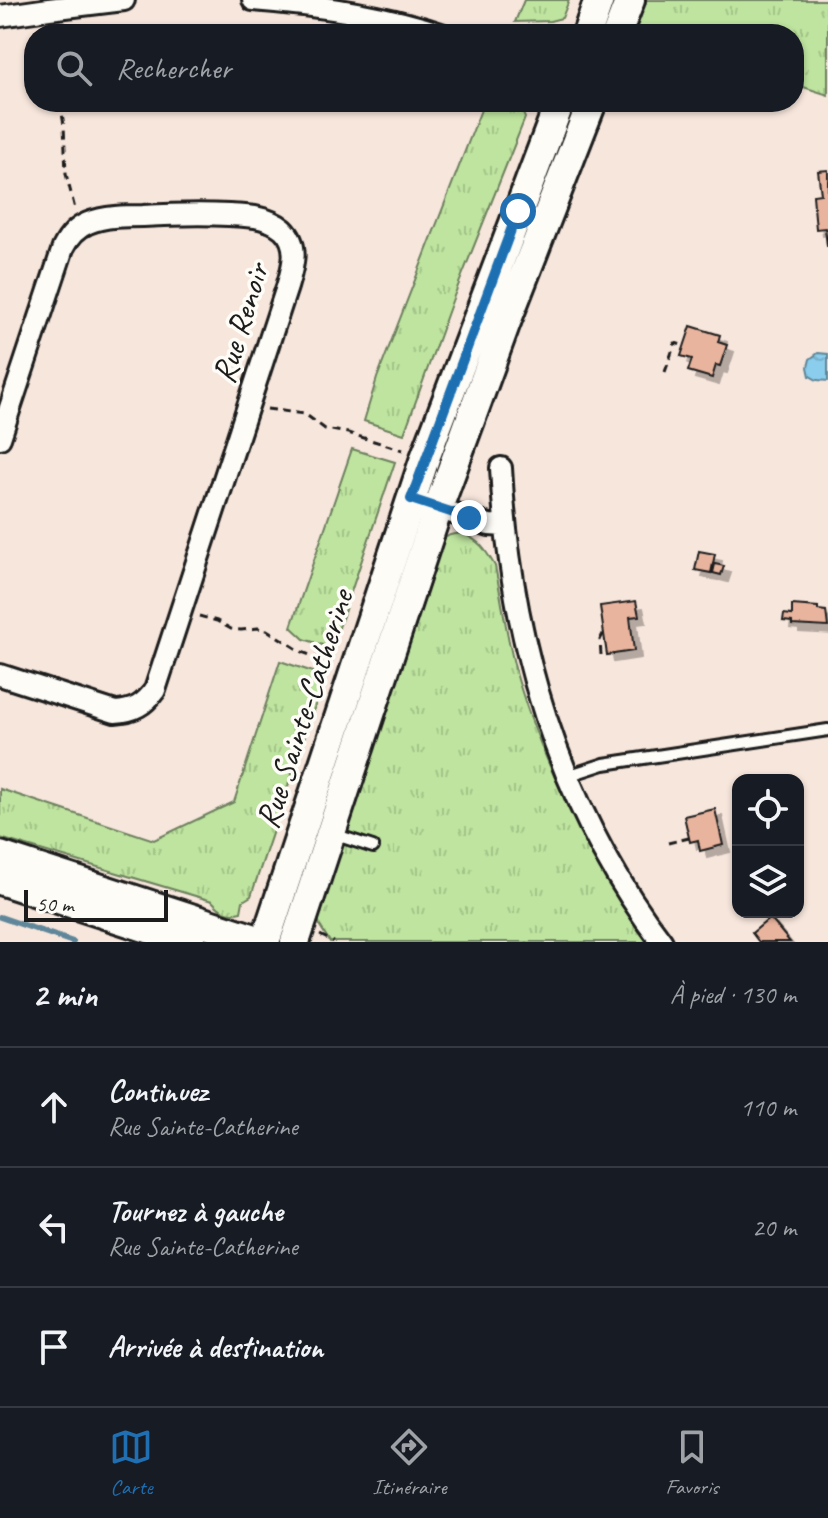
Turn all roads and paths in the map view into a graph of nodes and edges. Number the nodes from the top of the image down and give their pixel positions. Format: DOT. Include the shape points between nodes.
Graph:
graph roads {
  1 [pos="124,0"];
  2 [pos="253,0"];
  3 [pos="599,0"];
  4 [pos="630,0"];
  5 [pos="0,16"];
  6 [pos="405,24"];
  7 [pos="591,24"];
  8 [pos="621,24"];
  9 [pos="62,112"];
  10 [pos="556,112"];
  11 [pos="588,112"];
  12 [pos="76,212"];
  13 [pos="685,346"];
  14 [pos="665,372"];
  15 [pos="263,408"];
  16 [pos="0,438"];
  17 [pos="407,452"];
  18 [pos="501,468"];
  19 [pos="411,499"];
  20 [pos="438,508"];
  21 [pos="505,526"];
  22 [pos="195,614"];
  23 [pos="604,632"];
  24 [pos="601,655"];
  25 [pos="335,664"];
  26 [pos="0,675"];
  27 [pos="828,730"];
  28 [pos="567,776"];
  29 [pos="331,833"];
  30 [pos="689,838"];
  31 [pos="668,843"];
  32 [pos="373,847"];
  33 [pos="0,856"];
  34 [pos="0,880"];
  35 [pos="325,937"];
  36 [pos="191,942"];
  37 [pos="265,942"];
  38 [pos="295,942"];
  39 [pos="334,942"];
  40 [pos="662,942"];
  1 -- 5 [label="street"];
  2 -- 6 [label="street" via="343,10"];
  3 -- 7 [label="street"];
  4 -- 8 [label="street"];
  9 -- 12 [label="path" via="66,174"];
  10 -- 19 [label="street, Rue Sainte-Catherine"];
  11 -- 20 [label="street, Rue Sainte-Catherine"];
  13 -- 14 [label="path" via="675,343"];
  15 -- 17 [label="path" via="305,414 325,429"];
  16 -- 26 [label="street, Rue Renoir" via="63,248 82,226 130,216 255,217 276,224 290,238 294,258 287,287 155,690 138,708 115,712"];
  18 -- 21 [label="street"];
  19 -- 20 [label="street"];
  19 -- 37 [label="street, Rue Sainte-Catherine"];
  20 -- 21 [label="street"];
  20 -- 29 [label="street, Rue Sainte-Catherine"];
  21 -- 28 [label="street" via="524,645"];
  22 -- 25 [label="path" via="231,629 267,630 302,652"];
  23 -- 24 [label="path"];
  27 -- 28 [label="lane" via="604,764"];
  28 -- 40 [label="street" via="604,852"];
  29 -- 32 [label="lane"];
  29 -- 38 [label="street, Rue Sainte-Catherine"];
  30 -- 31 [label="path"];
  33 -- 37 [label="street"];
  34 -- 36 [label="street"];
  35 -- 39 [label="path"];
}
